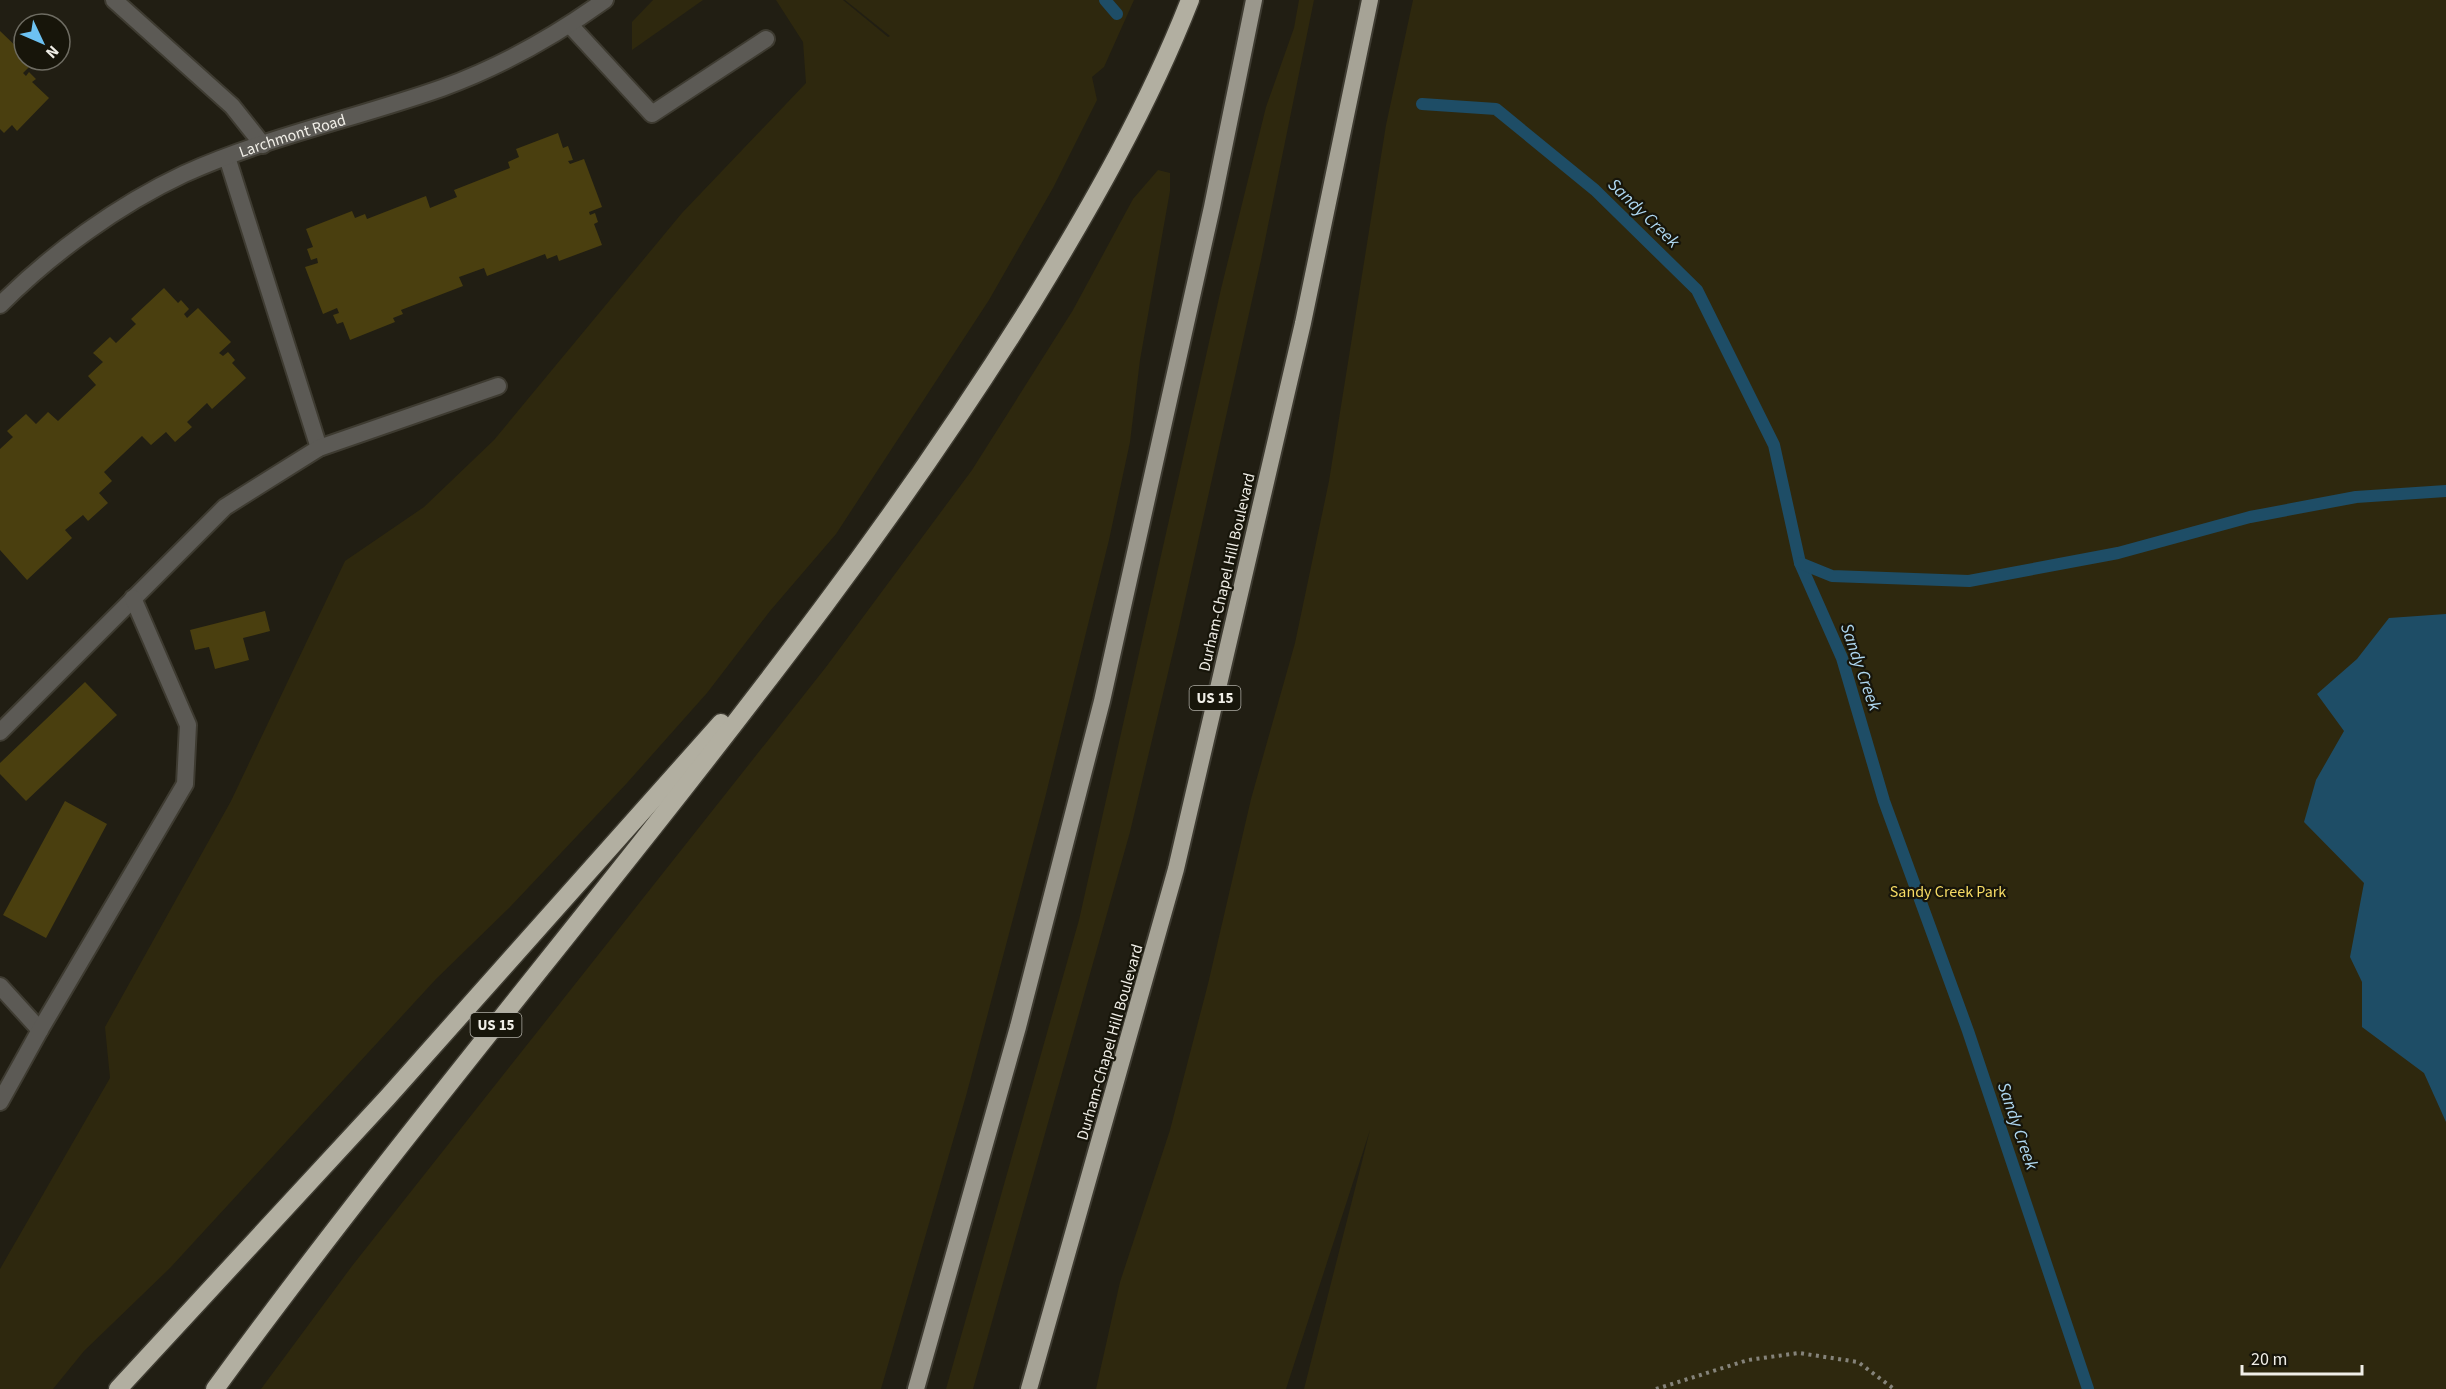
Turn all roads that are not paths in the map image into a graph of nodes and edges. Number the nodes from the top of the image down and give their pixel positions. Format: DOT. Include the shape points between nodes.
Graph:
graph roads {
  1 [pos="114,0"];
  2 [pos="605,0"];
  3 [pos="1190,0"];
  4 [pos="1254,0"];
  5 [pos="1370,0"];
  6 [pos="570,25"];
  7 [pos="766,39"];
  8 [pos="263,145"];
  9 [pos="226,157"];
  10 [pos="0,305"];
  11 [pos="498,386"];
  12 [pos="319,448"];
  13 [pos="133,598"];
  14 [pos="781,664"];
  15 [pos="0,732"];
  16 [pos="0,986"];
  17 [pos="40,1030"];
  18 [pos="0,1102"];
  19 [pos="118,1389"];
  20 [pos="215,1389"];
  21 [pos="916,1389"];
  22 [pos="1029,1389"];
  1 -- 8 [label="street" via="232,106"];
  2 -- 6 [label="street, Larchmont Road"];
  3 -- 14 [label="highway, US 15" via="1171,49 1126,140 1055,266 904,499"];
  4 -- 21 [label="main road" via="1102,701 1018,1027"];
  5 -- 22 [label="highway, Durham-Chapel Hill Boulevard / US 15" via="1303,323 1176,869"];
  6 -- 7 [label="street" via="652,114"];
  6 -- 8 [label="street, Larchmont Road" via="526,51 444,87"];
  8 -- 9 [label="street, Larchmont Road"];
  9 -- 10 [label="street, Larchmont Road" via="140,198 77,241"];
  9 -- 12 [label="street"];
  11 -- 12 [label="street"];
  12 -- 13 [label="street" via="225,507"];
  13 -- 15 [label="street"];
  13 -- 17 [label="street" via="188,725 184,784"];
  14 -- 19 [label="highway" via="763,675 387,1098"];
  14 -- 20 [label="highway, US 15" via="442,1092"];
  16 -- 17 [label="street"];
  17 -- 18 [label="street"];
}
